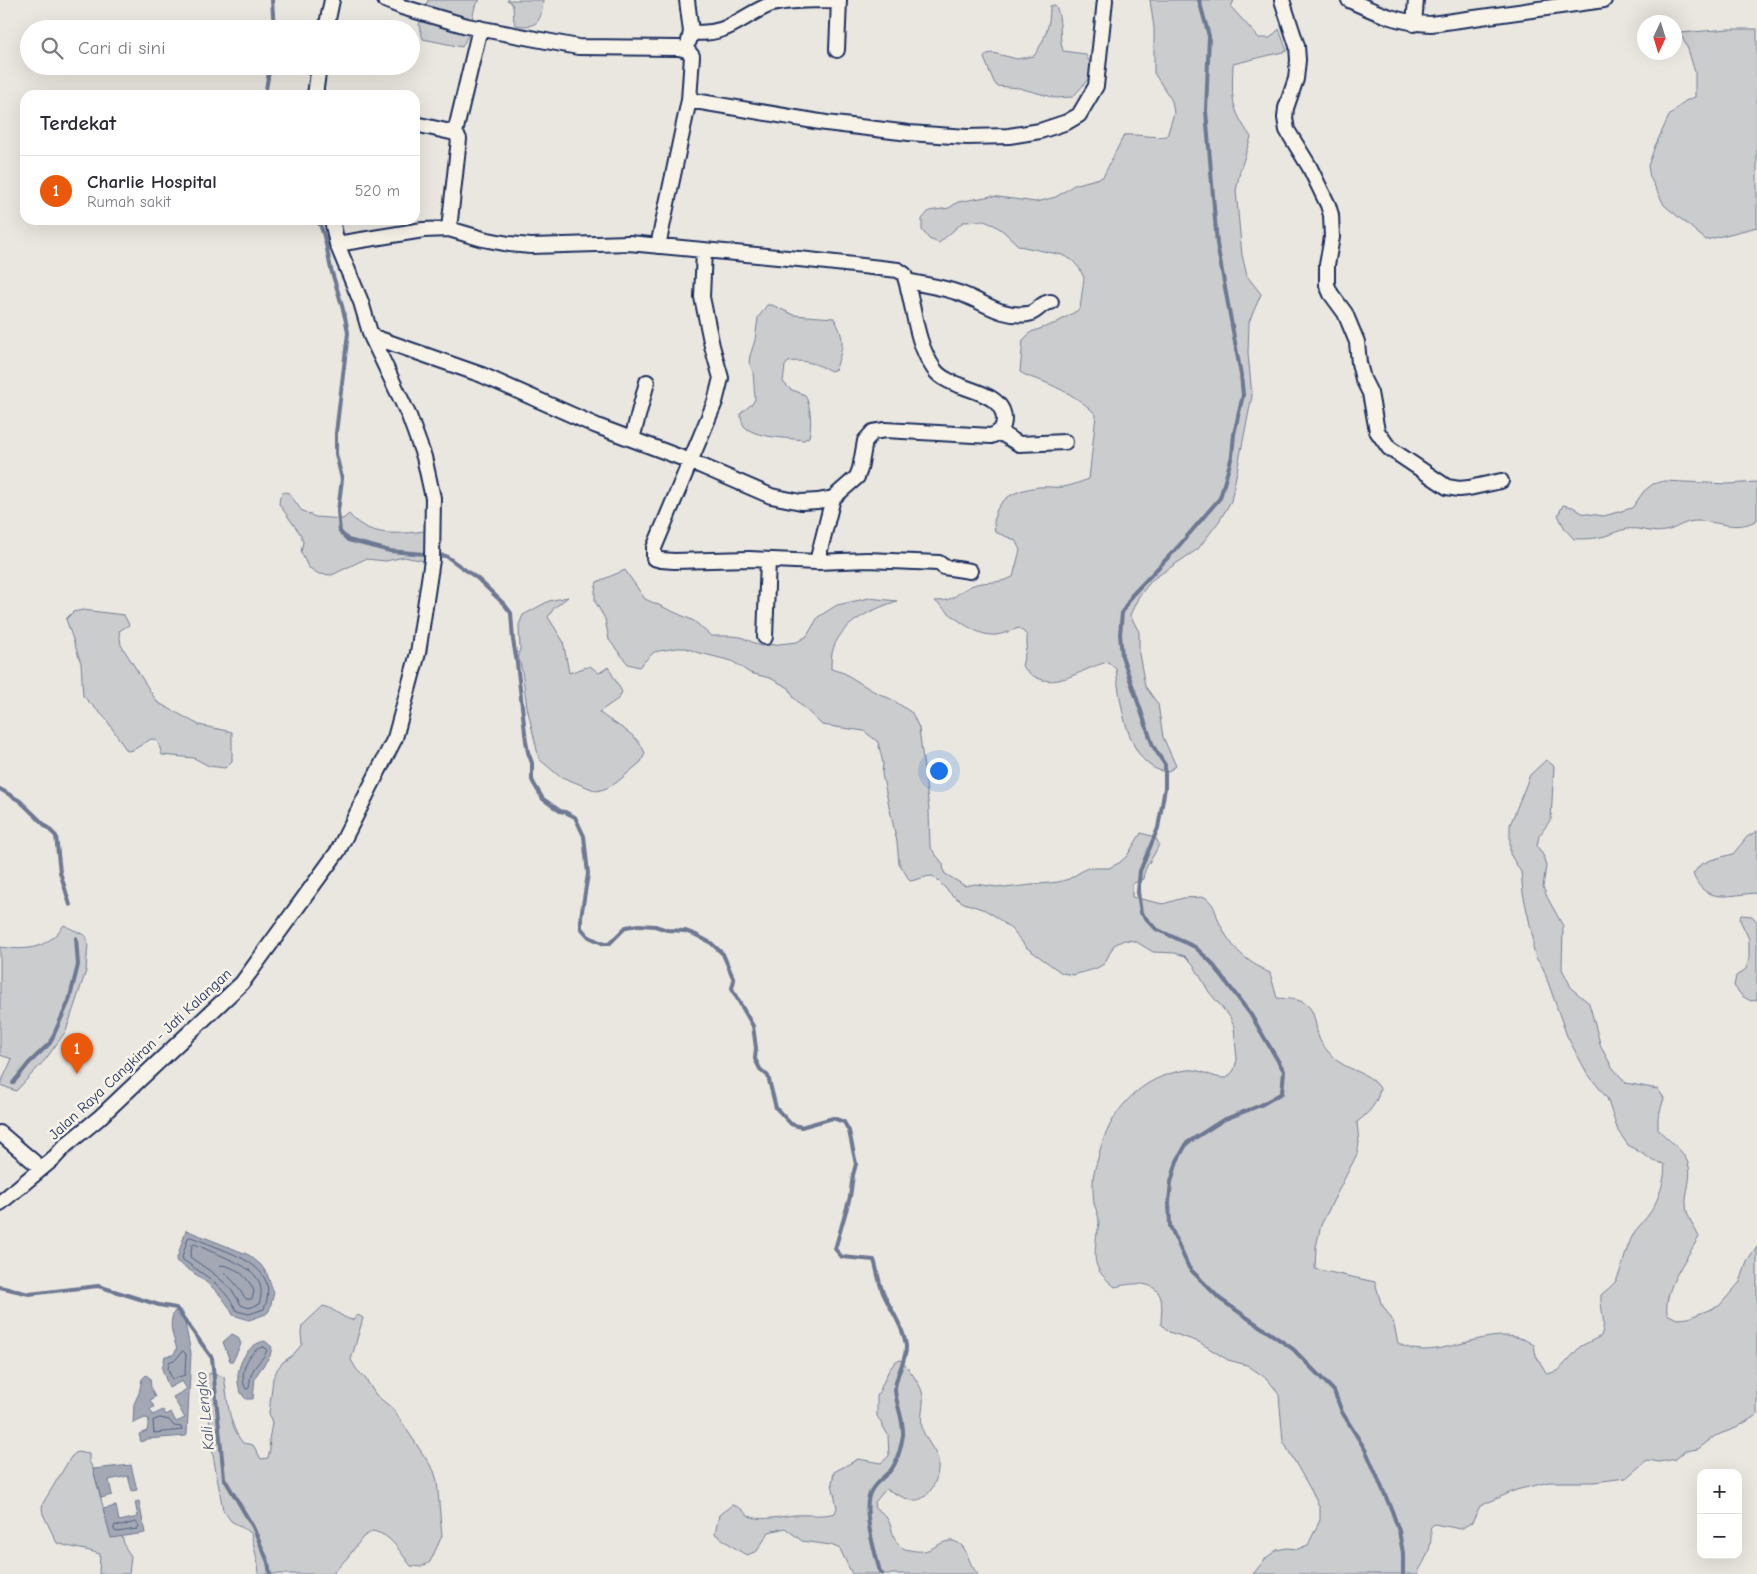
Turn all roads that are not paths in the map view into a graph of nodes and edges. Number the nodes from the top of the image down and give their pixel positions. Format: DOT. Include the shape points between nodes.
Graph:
graph roads {
  1 [pos="332,0"];
  2 [pos="385,0"];
  3 [pos="687,0"];
  4 [pos="834,0"];
  5 [pos="839,0"];
  6 [pos="1105,0"];
  7 [pos="1282,0"];
  8 [pos="1348,0"];
  9 [pos="1416,0"];
  10 [pos="1604,0"];
  11 [pos="328,20"];
  12 [pos="1414,24"];
  13 [pos="480,28"];
  14 [pos="691,32"];
  15 [pos="687,50"];
  16 [pos="837,50"];
  17 [pos="318,75"];
  18 [pos="316,90"];
  19 [pos="689,100"];
  20 [pos="420,125"];
  21 [pos="455,133"];
  22 [pos="334,225"];
  23 [pos="449,229"];
  24 [pos="341,243"];
  25 [pos="658,246"];
  26 [pos="704,250"];
  27 [pos="906,281"];
  28 [pos="1051,302"];
  29 [pos="371,336"];
  30 [pos="647,382"];
  31 [pos="999,432"];
  32 [pos="632,439"];
  33 [pos="1065,442"];
  34 [pos="690,461"];
  35 [pos="1501,481"];
  36 [pos="832,498"];
  37 [pos="768,560"];
  38 [pos="817,562"];
  39 [pos="970,571"];
  40 [pos="766,637"];
  41 [pos="2,1135"];
  42 [pos="41,1168"];
  43 [pos="0,1203"];
  1 -- 11 [label="street"];
  2 -- 13 [label="street"];
  3 -- 14 [label="street"];
  4 -- 14 [label="street" via="779,2 719,31 710,34"];
  5 -- 16 [label="street"];
  6 -- 19 [label="street" via="1096,86 1079,115 1040,131 967,137 909,133"];
  7 -- 35 [label="street" via="1297,46 1298,60 1296,79 1286,108 1287,130 1331,215 1327,285 1345,313 1357,342 1359,363 1370,393 1377,431 1389,448 1448,487 1469,488"];
  8 -- 12 [label="street" via="1379,14"];
  9 -- 12 [label="street"];
  10 -- 12 [label="street"];
  13 -- 15 [label="street" via="578,47"];
  13 -- 21 [label="street"];
  14 -- 15 [label="street"];
  15 -- 19 [label="street" via="692,56"];
  17 -- 18 [label="street"];
  19 -- 25 [label="street"];
  20 -- 21 [label="street"];
  21 -- 23 [label="street" via="459,139"];
  22 -- 24 [label="street, Jalan Raya Cangkiran - Jati Kalangan"];
  23 -- 24 [label="street"];
  23 -- 25 [label="street" via="483,240 531,246 629,243"];
  24 -- 29 [label="street, Jalan Raya Cangkiran - Jati Kalangan"];
  25 -- 26 [label="street"];
  26 -- 27 [label="street" via="898,270"];
  26 -- 34 [label="street" via="702,297 721,378 715,402"];
  27 -- 28 [label="street" via="960,293 1008,314 1030,314 1044,303"];
  27 -- 31 [label="street" via="920,344 934,370 943,379 982,393 1001,407 1004,426"];
  29 -- 32 [label="street" via="482,375"];
  29 -- 42 [label="street, Jalan Raya Cangkiran - Jati Kalangan" via="409,416 424,457 433,498 432,555 418,653 395,738 338,851 242,983"];
  30 -- 32 [label="street"];
  31 -- 33 [label="street" via="1019,444"];
  31 -- 36 [label="street" via="991,436 873,432 865,441 857,477"];
  32 -- 34 [label="street"];
  34 -- 36 [label="street" via="771,496 801,502"];
  34 -- 37 [label="street" via="654,548 654,558 674,561"];
  36 -- 38 [label="street"];
  37 -- 38 [label="street"];
  37 -- 40 [label="street"];
  38 -- 39 [label="street" via="926,562"];
  41 -- 42 [label="street"];
  42 -- 43 [label="street, Jalan Raya Cangkiran - Jati Kalangan"];
}
